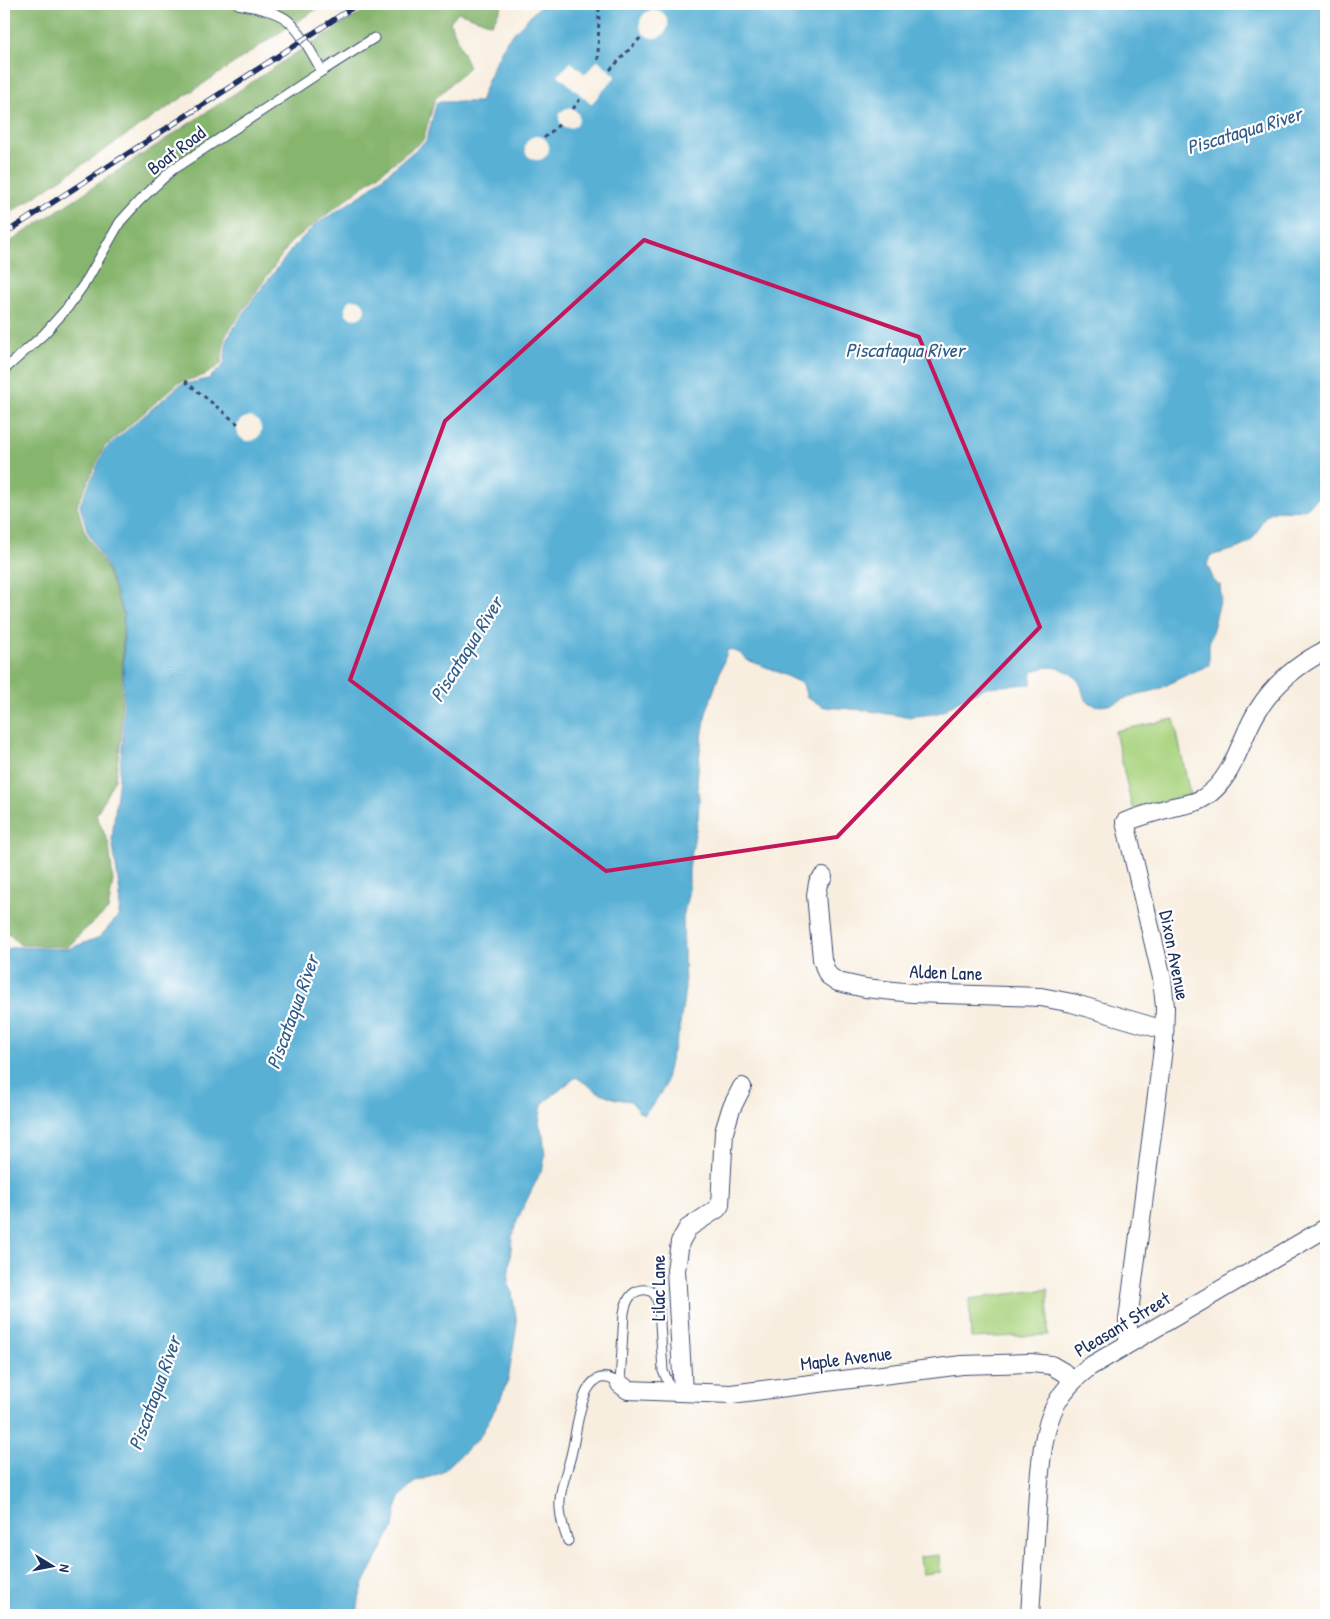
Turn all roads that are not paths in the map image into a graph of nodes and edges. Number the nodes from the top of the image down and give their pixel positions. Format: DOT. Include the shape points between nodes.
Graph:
graph roads {
  1 [pos="238,4"];
  2 [pos="374,38"];
  3 [pos="322,71"];
  4 [pos="4,370"];
  5 [pos="1326,650"];
  6 [pos="824,877"];
  7 [pos="1164,1030"];
  8 [pos="742,1087"];
  9 [pos="1326,1228"];
  10 [pos="1128,1343"];
  11 [pos="1074,1380"];
  12 [pos="620,1384"];
  13 [pos="677,1391"];
  14 [pos="568,1541"];
  15 [pos="1030,1615"];
  1 -- 3 [label="lane" via="287,20 303,38"];
  2 -- 3 [label="lane, Boat Road"];
  3 -- 4 [label="lane, Boat Road" via="190,157 139,201 120,222 68,307"];
  5 -- 7 [label="street, Dixon Avenue" via="1287,675 1258,710 1222,783 1214,790 1193,803 1125,822 1162,978"];
  6 -- 7 [label="street, Alden Lane" via="818,883 816,896 822,959 826,972 838,982 913,993 1048,998"];
  7 -- 10 [label="street, Dixon Avenue" via="1134,1260"];
  8 -- 13 [label="street, Lilac Lane" via="724,1132 720,1205 688,1228 680,1242 676,1270"];
  9 -- 10 [label="street, Pleasant Street"];
  10 -- 11 [label="street, Pleasant Street"];
  11 -- 13 [label="street, Maple Avenue" via="1051,1365 1021,1363 962,1365 731,1394"];
  11 -- 15 [label="street, Pleasant Street" via="1057,1402 1045,1434"];
  12 -- 13 [label="street, Maple Avenue" via="628,1390"];
  12 -- 13 [label="lane" via="624,1313 631,1296 646,1290 656,1296 663,1371"];
  12 -- 14 [label="lane" via="611,1378 599,1378 593,1381 583,1398 560,1498 560,1514"];
}
